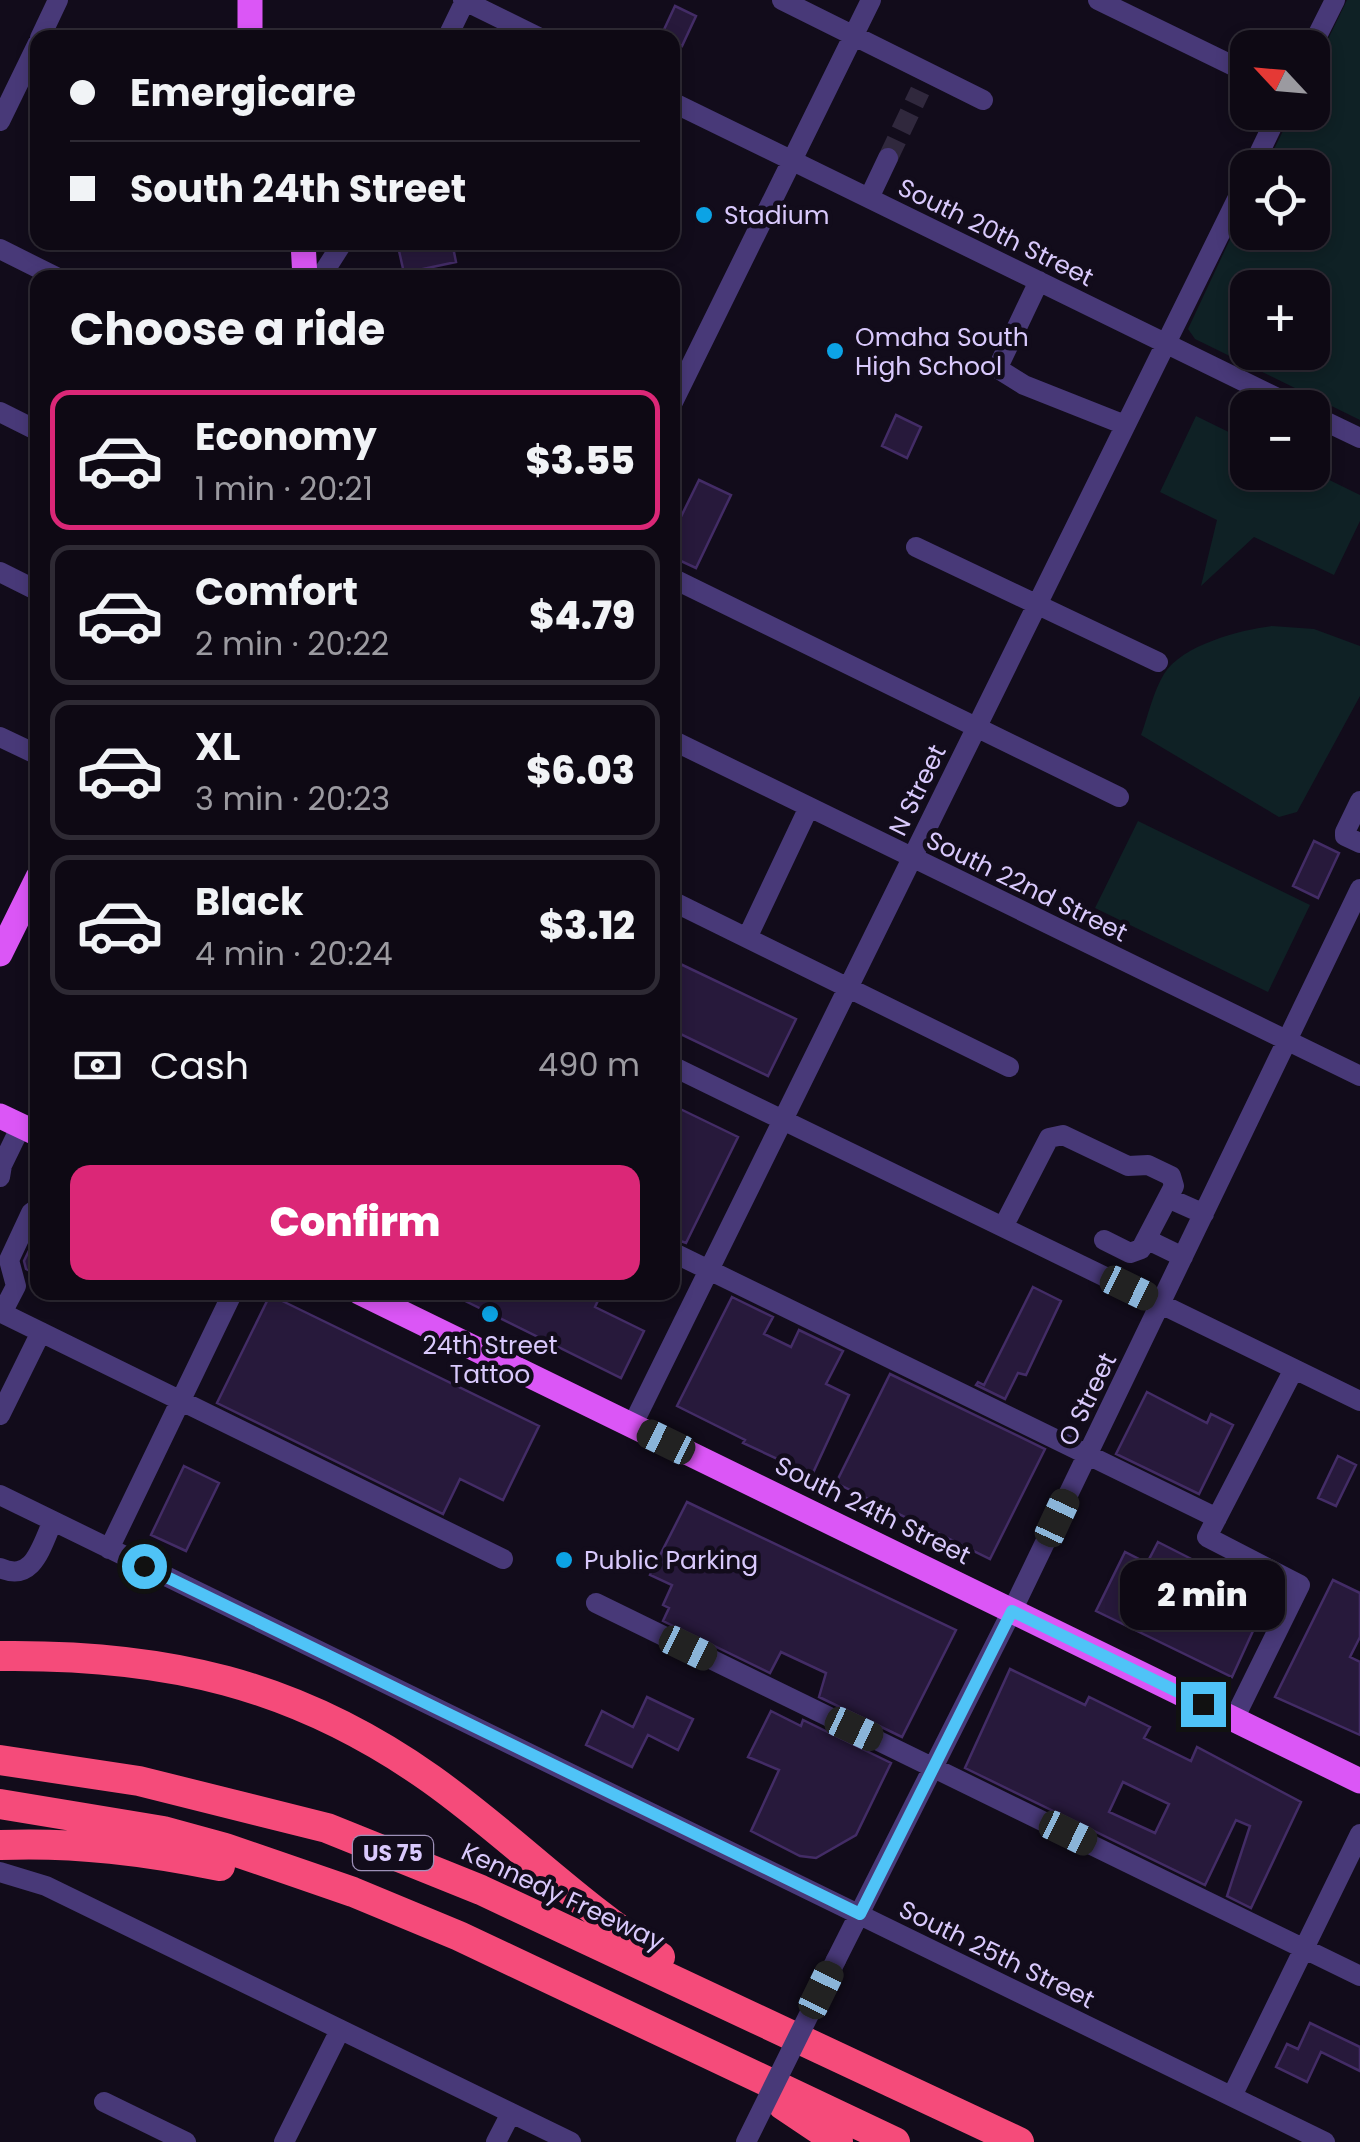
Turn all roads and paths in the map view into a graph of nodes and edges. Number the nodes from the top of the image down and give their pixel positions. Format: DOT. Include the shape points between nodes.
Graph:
graph roads {
  1 [pos="58,0"];
  2 [pos="250,0"];
  3 [pos="464,0"];
  4 [pos="782,0"];
  5 [pos="871,0"];
  6 [pos="1098,0"];
  7 [pos="1335,0"];
  8 [pos="44,30"];
  9 [pos="250,30"];
  10 [pos="451,30"];
  11 [pos="524,30"];
  12 [pos="1321,30"];
  13 [pos="854,35"];
  14 [pos="30,55"];
  15 [pos="1230,65"];
  16 [pos="6,94"];
  17 [pos="983,100"];
  18 [pos="680,106"];
  19 [pos="0,120"];
  20 [pos="888,158"];
  21 [pos="792,160"];
  22 [pos="868,198"];
  23 [pos="1230,213"];
  24 [pos="0,249"];
  25 [pos="42,270"];
  26 [pos="1039,281"];
  27 [pos="1166,343"];
  28 [pos="680,388"];
  29 [pos="1261,390"];
  30 [pos="0,412"];
  31 [pos="1330,424"];
  32 [pos="1125,425"];
  33 [pos="30,426"];
  34 [pos="1360,438"];
  35 [pos="916,546"];
  36 [pos="0,572"];
  37 [pos="680,582"];
  38 [pos="30,586"];
  39 [pos="1037,604"];
  40 [pos="1158,662"];
  41 [pos="976,728"];
  42 [pos="0,737"];
  43 [pos="680,744"];
  44 [pos="30,751"];
  45 [pos="1119,797"];
  46 [pos="1360,801"];
  47 [pos="809,808"];
  48 [pos="1360,843"];
  49 [pos="912,858"];
  50 [pos="30,889"];
  51 [pos="1360,889"];
  52 [pos="680,905"];
  53 [pos="6,924"];
  54 [pos="747,938"];
  55 [pos="0,954"];
  56 [pos="848,988"];
  57 [pos="1288,1041"];
  58 [pos="1009,1067"];
  59 [pos="680,1070"];
  60 [pos="1360,1076"];
  61 [pos="784,1120"];
  62 [pos="19,1126"];
  63 [pos="0,1178"];
  64 [pos="1168,1198"];
  65 [pos="1204,1214"];
  66 [pos="30,1215"];
  67 [pos="1003,1227"];
  68 [pos="1146,1239"];
  69 [pos="1104,1240"];
  70 [pos="680,1256"];
  71 [pos="1183,1257"];
  72 [pos="709,1270"];
  73 [pos="229,1300"];
  74 [pos="376,1300"];
  75 [pos="1160,1304"];
  76 [pos="1,1312"];
  77 [pos="41,1332"];
  78 [pos="1294,1369"];
  79 [pos="181,1400"];
  80 [pos="1360,1402"];
  81 [pos="0,1415"];
  82 [pos="632,1426"];
  83 [pos="1087,1455"];
  84 [pos="0,1495"];
  85 [pos="1217,1518"];
  86 [pos="53,1521"];
  87 [pos="108,1548"];
  88 [pos="503,1559"];
  89 [pos="0,1568"];
  90 [pos="596,1603"];
  91 [pos="1012,1611"];
  92 [pos="0,1656"];
  93 [pos="1234,1720"];
  94 [pos="0,1760"];
  95 [pos="932,1767"];
  96 [pos="1360,1781"];
  97 [pos="0,1804"];
  98 [pos="1360,1834"];
  99 [pos="0,1845"];
  100 [pos="0,1872"];
  101 [pos="353,1892"];
  102 [pos="860,1914"];
  103 [pos="1304,1948"];
  104 [pos="1360,1976"];
  105 [pos="761,2021"];
  106 [pos="340,2030"];
  107 [pos="674,2038"];
  108 [pos="1232,2096"];
  109 [pos="104,2102"];
  110 [pos="511,2113"];
  111 [pos="186,2142"];
  112 [pos="284,2142"];
  113 [pos="496,2142"];
  114 [pos="571,2142"];
  115 [pos="746,2142"];
  116 [pos="838,2142"];
  117 [pos="895,2142"];
  118 [pos="1019,2142"];
  119 [pos="1325,2142"];
  1 -- 8 [label="street"];
  2 -- 9 [label="main road"];
  3 -- 10 [label="street"];
  3 -- 11 [label="street"];
  4 -- 13 [label="street"];
  5 -- 13 [label="street"];
  6 -- 15 [label="street"];
  7 -- 12 [label="street"];
  13 -- 17 [label="street" via="924,82"];
  13 -- 21 [label="street"];
  14 -- 16 [label="street"];
  16 -- 19 [label="street"];
  18 -- 21 [label="street, South 20th Street"];
  20 -- 22 [label="street"];
  21 -- 22 [label="street, South 20th Street"];
  21 -- 28 [label="street"];
  22 -- 26 [label="street, South 20th Street"];
  23 -- 27 [label="street, N Street"];
  24 -- 25 [label="street"];
  26 -- 27 [label="street, South 20th Street"];
  26 -- 32 [label="street" via="1000,370"];
  27 -- 29 [label="street, South 20th Street"];
  27 -- 32 [label="street, N Street"];
  30 -- 33 [label="street"];
  31 -- 34 [label="street"];
  32 -- 39 [label="street, N Street"];
  35 -- 39 [label="street"];
  36 -- 38 [label="street"];
  37 -- 41 [label="street"];
  39 -- 40 [label="street"];
  39 -- 41 [label="street, N Street"];
  41 -- 45 [label="street"];
  41 -- 49 [label="street, N Street"];
  42 -- 44 [label="street"];
  43 -- 47 [label="street, South 22nd Street"];
  46 -- 48 [label="street" via="1345,832"];
  47 -- 49 [label="street, South 22nd Street"];
  47 -- 54 [label="street"];
  49 -- 56 [label="street, N Street"];
  49 -- 57 [label="street, South 22nd Street"];
  50 -- 53 [label="main road"];
  51 -- 57 [label="street, O Street"];
  52 -- 54 [label="street"];
  53 -- 55 [label="main road"];
  54 -- 56 [label="street"];
  56 -- 58 [label="street"];
  56 -- 61 [label="street, N Street"];
  57 -- 60 [label="street, South 22nd Street"];
  57 -- 65 [label="street, O Street"];
  59 -- 61 [label="street"];
  61 -- 67 [label="street"];
  61 -- 72 [label="street, N Street"];
  62 -- 63 [label="street"];
  64 -- 65 [label="street"];
  64 -- 67 [label="street" via="1171,1176 1148,1165 1128,1166 1063,1135 1050,1138"];
  64 -- 68 [label="street"];
  65 -- 71 [label="street, O Street"];
  66 -- 76 [label="street" via="9,1260 16,1286"];
  67 -- 75 [label="street"];
  68 -- 69 [label="street" via="1130,1253"];
  68 -- 71 [label="street"];
  70 -- 72 [label="street"];
  71 -- 75 [label="street, O Street"];
  72 -- 82 [label="street, N Street"];
  72 -- 83 [label="street"];
  73 -- 79 [label="street"];
  74 -- 82 [label="main road, South 24th Street"];
  75 -- 78 [label="street"];
  75 -- 83 [label="street, O Street"];
  76 -- 77 [label="street"];
  77 -- 79 [label="street"];
  77 -- 81 [label="street"];
  78 -- 80 [label="street"];
  78 -- 85 [label="street"];
  79 -- 87 [label="street"];
  79 -- 88 [label="street"];
  82 -- 91 [label="main road, South 24th Street"];
  83 -- 85 [label="street"];
  83 -- 91 [label="street, O Street"];
  84 -- 86 [label="street, South 25th Street"];
  85 -- 93 [label="street" via="1208,1537 1300,1585"];
  86 -- 87 [label="street, South 25th Street"];
  86 -- 89 [label="street" via="24,1571"];
  87 -- 102 [label="street, South 25th Street"];
  90 -- 95 [label="street"];
  91 -- 93 [label="main road, South 24th Street"];
  91 -- 95 [label="street, O Street"];
  92 -- 105 [label="highway" via="158,1664 326,1717 432,1780 593,1912"];
  93 -- 96 [label="main road, South 24th Street"];
  94 -- 105 [label="highway, Kennedy Freeway / US 75" via="139,1781 327,1828 481,1890"];
  95 -- 102 [label="street, O Street"];
  95 -- 103 [label="street"];
  97 -- 101 [label="highway, US 75" via="163,1832"];
  98 -- 103 [label="street"];
  99 -- 101 [label="highway" via="123,1848"];
  100 -- 106 [label="street" via="46,1886"];
  101 -- 107 [label="highway, US 75"];
  102 -- 108 [label="street, South 25th Street"];
  102 -- 115 [label="street, O Street, bridge"];
  103 -- 104 [label="street"];
  103 -- 108 [label="street"];
  105 -- 118 [label="highway, Kennedy Freeway / US 75"];
  106 -- 110 [label="street"];
  106 -- 112 [label="street"];
  107 -- 116 [label="highway"];
  107 -- 117 [label="highway, US 75"];
  108 -- 119 [label="street, South 25th Street"];
  109 -- 111 [label="street"];
  110 -- 113 [label="street"];
  110 -- 114 [label="street"];
}
